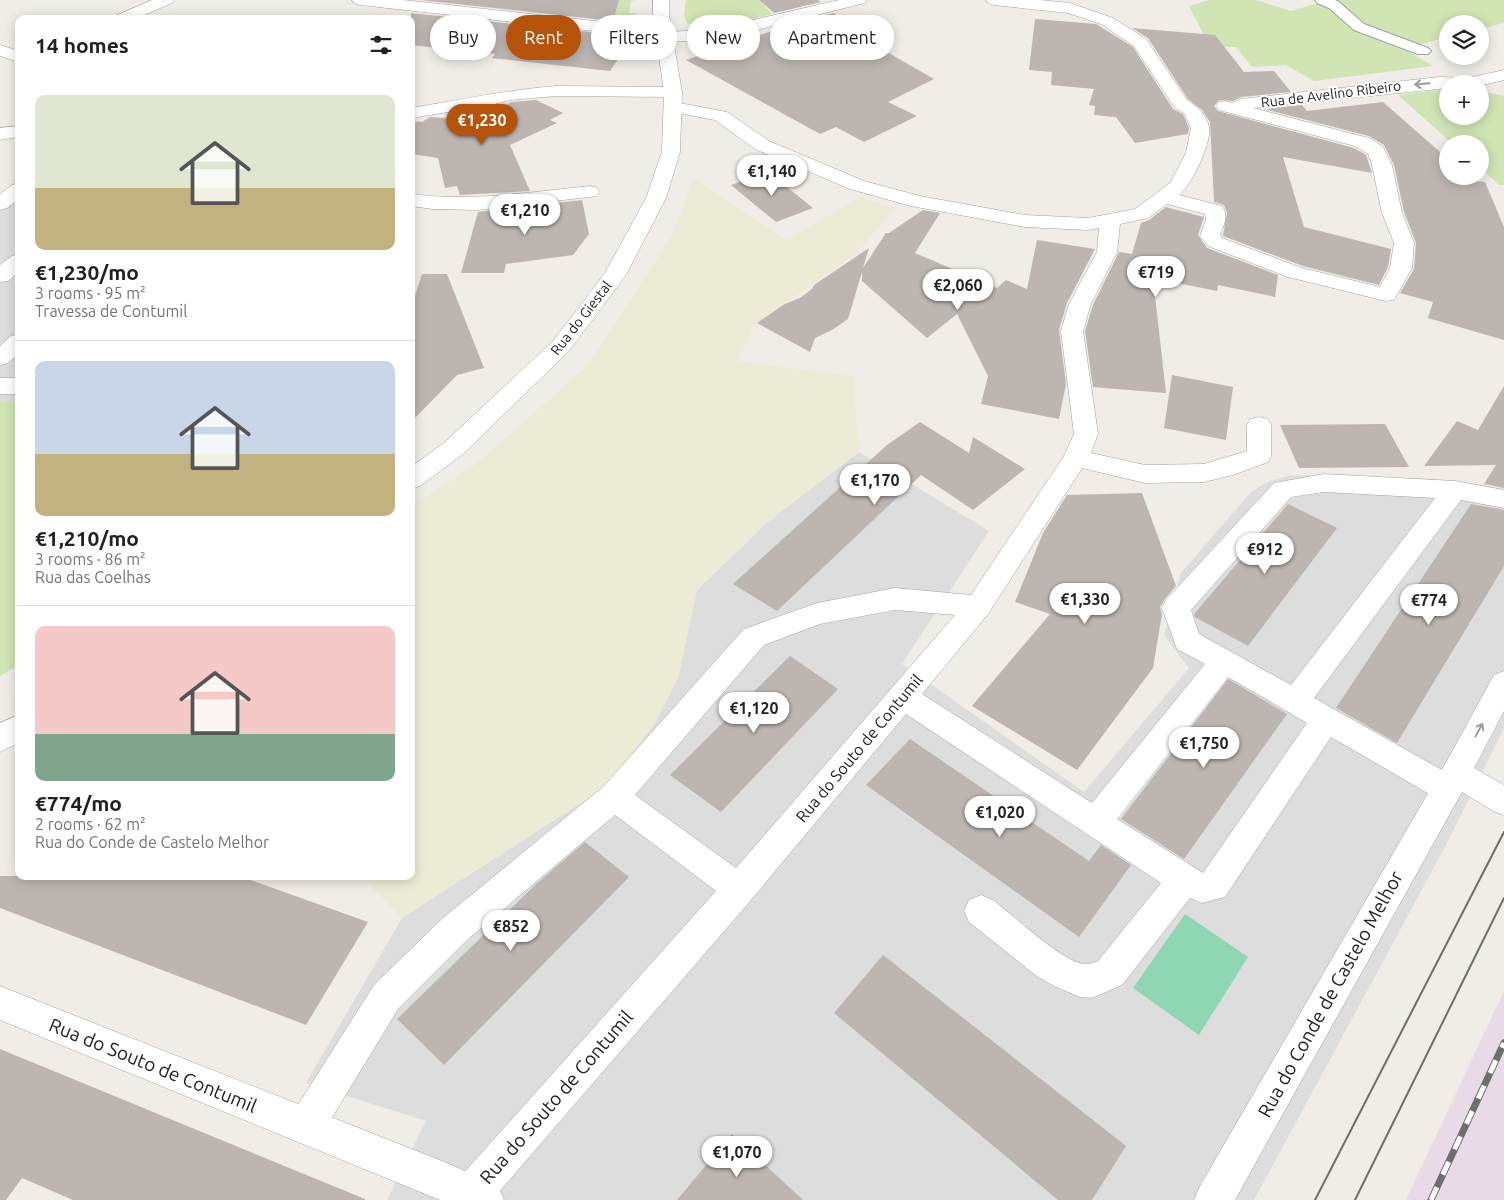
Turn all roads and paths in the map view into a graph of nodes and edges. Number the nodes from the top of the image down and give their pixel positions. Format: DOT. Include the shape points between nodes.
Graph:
graph roads {
  1 [pos="166,0"];
  2 [pos="360,0"];
  3 [pos="662,0"];
  4 [pos="859,0"];
  5 [pos="994,0"];
  6 [pos="1322,0"];
  7 [pos="1071,4"];
  8 [pos="130,15"];
  9 [pos="661,15"];
  10 [pos="591,26"];
  11 [pos="677,36"];
  12 [pos="0,50"];
  13 [pos="1424,51"];
  14 [pos="15,55"];
  15 [pos="668,60"];
  16 [pos="1504,75"];
  17 [pos="1489,80"];
  18 [pos="1439,82"];
  19 [pos="1489,87"];
  20 [pos="1504,90"];
  21 [pos="674,99"];
  22 [pos="1225,106"];
  23 [pos="1191,110"];
  24 [pos="415,112"];
  25 [pos="15,132"];
  26 [pos="0,134"];
  27 [pos="590,192"];
  28 [pos="15,193"];
  29 [pos="1164,197"];
  30 [pos="415,200"];
  31 [pos="0,204"];
  32 [pos="1110,220"];
  33 [pos="15,263"];
  34 [pos="0,276"];
  35 [pos="15,345"];
  36 [pos="0,358"];
  37 [pos="0,386"];
  38 [pos="15,386"];
  39 [pos="1259,425"];
  40 [pos="1076,458"];
  41 [pos="415,477"];
  42 [pos="1455,490"];
  43 [pos="1504,499"];
  44 [pos="978,606"];
  45 [pos="1224,661"];
  46 [pos="1504,683"];
  47 [pos="903,697"];
  48 [pos="1294,702"];
  49 [pos="1326,720"];
  50 [pos="15,730"];
  51 [pos="0,739"];
  52 [pos="1451,781"];
  53 [pos="614,797"];
  54 [pos="1504,800"];
  55 [pos="1096,822"];
  56 [pos="1184,880"];
  57 [pos="739,889"];
  58 [pos="981,910"];
  59 [pos="0,1003"];
  60 [pos="306,1126"];
  61 [pos="474,1198"];
  62 [pos="1214,1200"];
  1 -- 8 [label="street"];
  2 -- 10 [label="street"];
  3 -- 9 [label="street, Rua do Giestal"];
  4 -- 11 [label="street" via="727,32"];
  5 -- 7 [label="street"];
  6 -- 13 [label="street" via="1334,5 1359,27"];
  7 -- 23 [label="street" via="1107,21 1140,43 1181,104"];
  12 -- 14 [label="street"];
  15 -- 21 [label="street, Rua do Giestal"];
  16 -- 17 [label="street"];
  18 -- 22 [label="street, Rua de Avelino Ribeiro, one-way"];
  19 -- 20 [label="street"];
  21 -- 24 [label="street" via="556,91 509,95"];
  21 -- 32 [label="street" via="721,116 762,145 857,185 918,202 1025,221 1088,224"];
  21 -- 41 [label="street, Rua do Giestal" via="670,152 656,198 615,275 562,346 454,448"];
  22 -- 23 [label="street, Rua de Avelino Ribeiro"];
  22 -- 29 [label="street" via="1362,142 1376,151 1392,213 1404,243 1401,268 1386,295 1295,273 1215,242 1210,236 1216,220 1215,210"];
  23 -- 29 [label="street" via="1200,128 1195,153 1178,186"];
  25 -- 26 [label="street"];
  27 -- 30 [label="street" via="469,205"];
  28 -- 31 [label="street"];
  29 -- 32 [label="street" via="1141,214"];
  32 -- 40 [label="street, Rua do Souto de Contumil" via="1107,252 1080,304 1072,331 1086,434"];
  33 -- 34 [label="street"];
  35 -- 36 [label="street"];
  37 -- 38 [label="street"];
  39 -- 40 [label="street" via="1259,456 1204,473 1145,474"];
  40 -- 44 [label="street, Rua do Souto de Contumil"];
  42 -- 43 [label="street"];
  42 -- 45 [label="street" via="1324,483 1283,489 1176,608 1186,641"];
  42 -- 48 [label="street"];
  44 -- 47 [label="street, Rua do Souto de Contumil"];
  44 -- 53 [label="street" via="895,599 817,614 754,637"];
  45 -- 48 [label="street"];
  45 -- 55 [label="street"];
  52 -- 46 [label="street, Rua do Conde de Castelo Melhor, one-way"];
  47 -- 55 [label="street"];
  47 -- 57 [label="street, Rua do Souto de Contumil"];
  48 -- 49 [label="street"];
  49 -- 52 [label="street"];
  49 -- 56 [label="street" via="1213,886 1202,888"];
  50 -- 51 [label="street"];
  52 -- 54 [label="street"];
  52 -- 62 [label="street, Rua do Conde de Castelo Melhor"];
  53 -- 57 [label="street"];
  53 -- 60 [label="street" via="455,929 386,997"];
  55 -- 56 [label="street"];
  56 -- 58 [label="street" via="1110,973 1092,981 1073,978 1048,964"];
  57 -- 61 [label="street, Rua do Souto de Contumil"];
  59 -- 60 [label="street, Rua do Souto de Contumil"];
  60 -- 61 [label="street, Rua do Souto de Contumil"];
}
